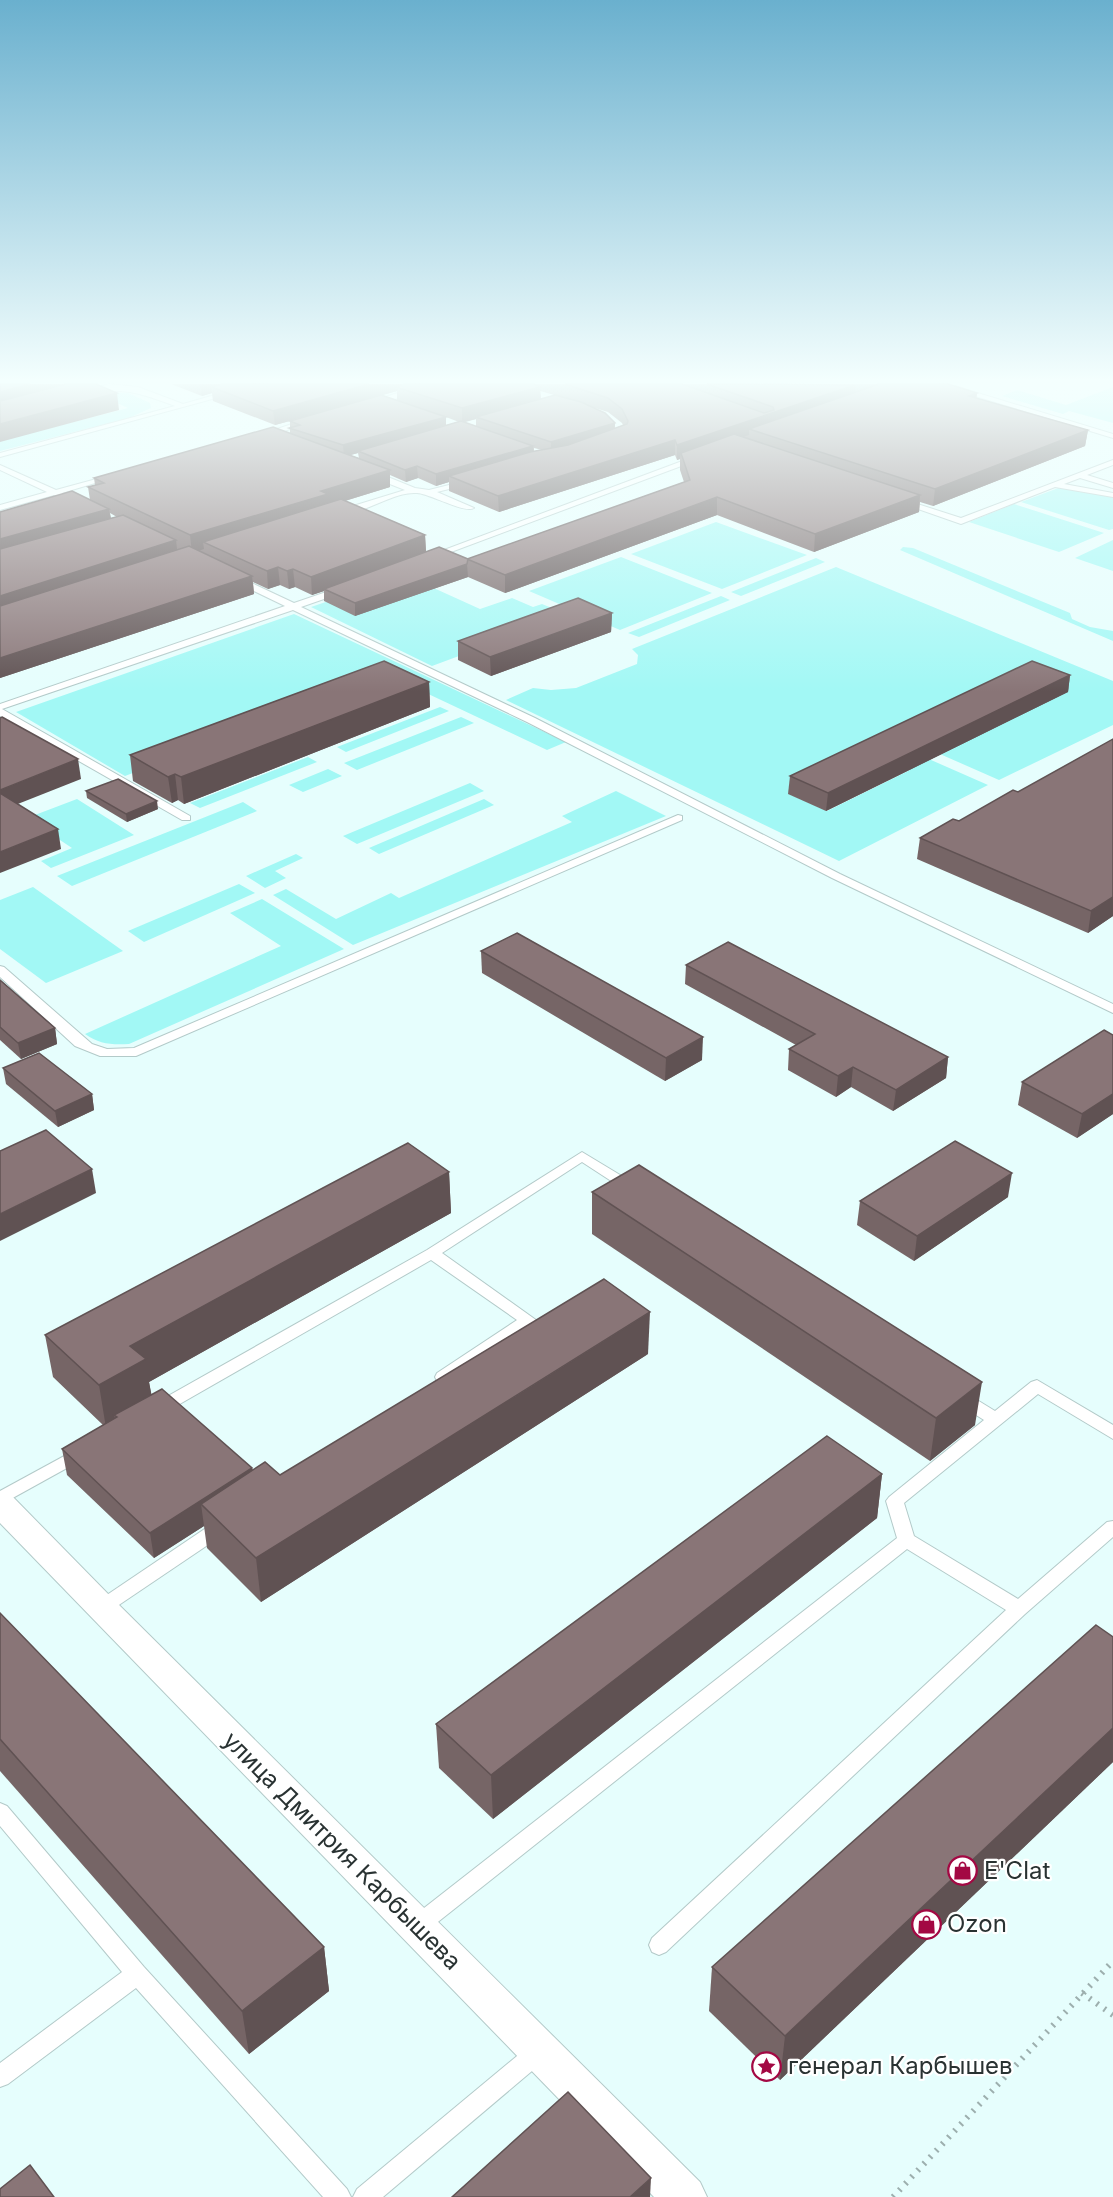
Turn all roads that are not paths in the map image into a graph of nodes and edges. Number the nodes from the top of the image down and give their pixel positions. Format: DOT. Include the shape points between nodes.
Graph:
graph roads {
  1 [pos="41,487"];
  2 [pos="77,487"];
  3 [pos="404,487"];
  4 [pos="450,487"];
  5 [pos="619,487"];
  6 [pos="1051,487"];
  7 [pos="1064,487"];
  8 [pos="413,490"];
  9 [pos="429,492"];
  10 [pos="55,493"];
  11 [pos="1113,495"];
  12 [pos="896,500"];
  13 [pos="86,507"];
  14 [pos="0,508"];
  15 [pos="470,508"];
  16 [pos="336,514"];
  17 [pos="418,561"];
  18 [pos="223,573"];
  19 [pos="351,586"];
  20 [pos="295,607"];
  21 [pos="0,707"];
  22 [pos="0,712"];
  23 [pos="186,818"];
  24 [pos="678,818"];
  25 [pos="0,970"];
  26 [pos="1113,1009"];
  27 [pos="643,1195"];
  28 [pos="432,1253"];
  29 [pos="429,1387"];
  30 [pos="946,1388"];
  31 [pos="144,1417"];
  32 [pos="997,1420"];
  33 [pos="1113,1433"];
  34 [pos="93,1446"];
  35 [pos="0,1499"];
  36 [pos="0,1503"];
  37 [pos="230,1521"];
  38 [pos="1113,1527"];
  39 [pos="906,1540"];
  40 [pos="100,1608"];
  41 [pos="1019,1609"];
  42 [pos="0,1812"];
  43 [pos="417,1926"];
  44 [pos="659,1945"];
  45 [pos="137,1974"];
  46 [pos="539,2052"];
  47 [pos="0,2076"];
  48 [pos="339,2197"];
  49 [pos="365,2197"];
  50 [pos="685,2197"];
  1 -- 10 [label="lane"];
  2 -- 10 [label="lane"];
  3 -- 8 [label="lane"];
  4 -- 9 [label="lane"];
  5 -- 17 [label="lane"];
  6 -- 12 [label="lane" via="961,521"];
  7 -- 11 [label="lane"];
  8 -- 9 [label="lane"];
  8 -- 16 [label="lane"];
  9 -- 15 [label="lane"];
  10 -- 13 [label="lane"];
  10 -- 14 [label="lane"];
  18 -- 20 [label="lane"];
  19 -- 20 [label="lane"];
  20 -- 21 [label="lane"];
  20 -- 26 [label="lane"];
  22 -- 23 [label="lane"];
  24 -- 25 [label="lane" via="136,1052 93,1052"];
  27 -- 28 [label="lane" via="582,1156"];
  28 -- 29 [label="lane" via="528,1320"];
  28 -- 31 [label="lane"];
  30 -- 32 [label="lane"];
  32 -- 33 [label="lane" via="1036,1386"];
  32 -- 39 [label="lane" via="895,1501"];
  34 -- 35 [label="lane"];
  36 -- 40 [label="street, улица Дмитрия Карбышева"];
  37 -- 40 [label="lane"];
  38 -- 41 [label="lane"];
  39 -- 41 [label="lane"];
  39 -- 43 [label="lane"];
  40 -- 43 [label="street, улица Дмитрия Карбышева"];
  41 -- 44 [label="lane"];
  42 -- 45 [label="lane"];
  43 -- 46 [label="street, улица Дмитрия Карбышева"];
  45 -- 47 [label="lane"];
  45 -- 48 [label="lane"];
  46 -- 49 [label="lane"];
  46 -- 50 [label="street, улица Дмитрия Карбышева"];
}
